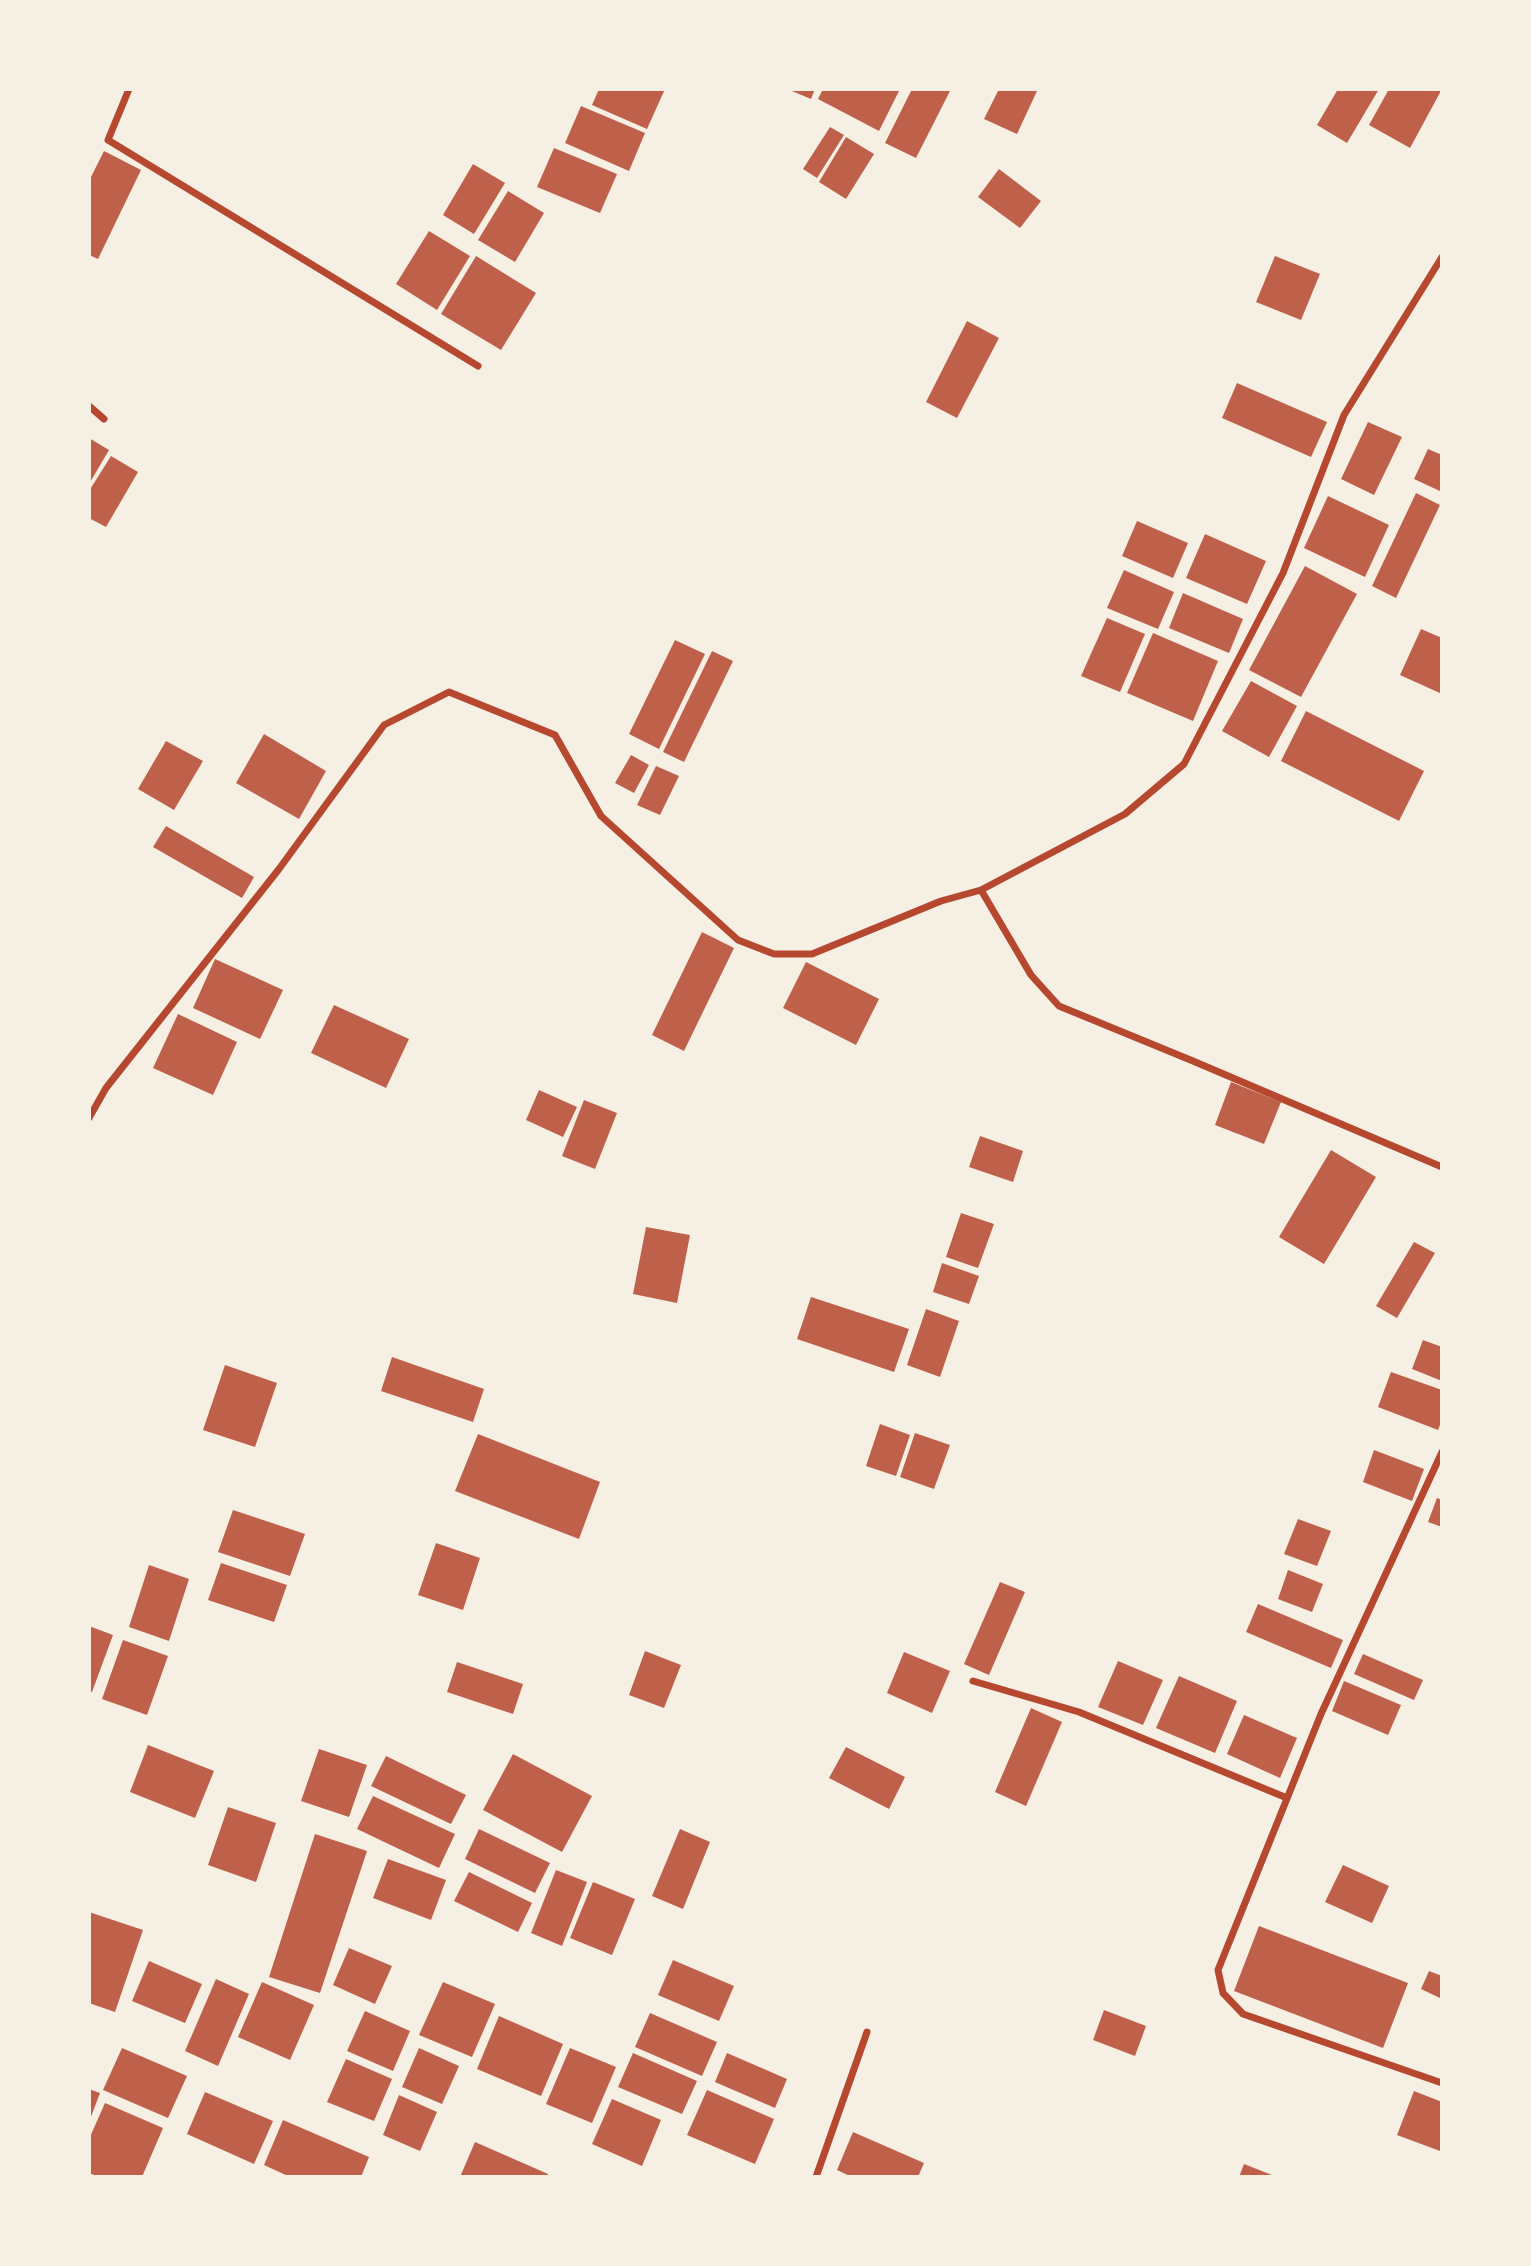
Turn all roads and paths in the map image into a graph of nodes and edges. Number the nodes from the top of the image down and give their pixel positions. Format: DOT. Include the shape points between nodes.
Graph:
graph roads {
  1 [pos="129,89"];
  2 [pos="1442,257"];
  3 [pos="478,366"];
  4 [pos="89,406"];
  5 [pos="104,419"];
  6 [pos="981,890"];
  7 [pos="89,1118"];
  8 [pos="1442,1167"];
  9 [pos="1442,1452"];
  10 [pos="973,1681"];
  11 [pos="1287,1798"];
  12 [pos="867,2032"];
  13 [pos="1442,2083"];
  14 [pos="816,2177"];
  1 -- 3 [label="street" via="108,140"];
  2 -- 6 [label="street" via="1344,415 1283,573 1184,764 1125,814"];
  4 -- 5 [label="street"];
  6 -- 7 [label="street" via="941,901 811,954 774,954 738,940 601,816 555,735 449,692 384,725 279,869 106,1088"];
  6 -- 8 [label="street" via="1031,975 1059,1006"];
  9 -- 11 [label="street"];
  10 -- 11 [label="street" via="1079,1712"];
  11 -- 13 [label="street" via="1218,1970 1223,1993 1243,2014"];
  12 -- 14 [label="street"];
}
